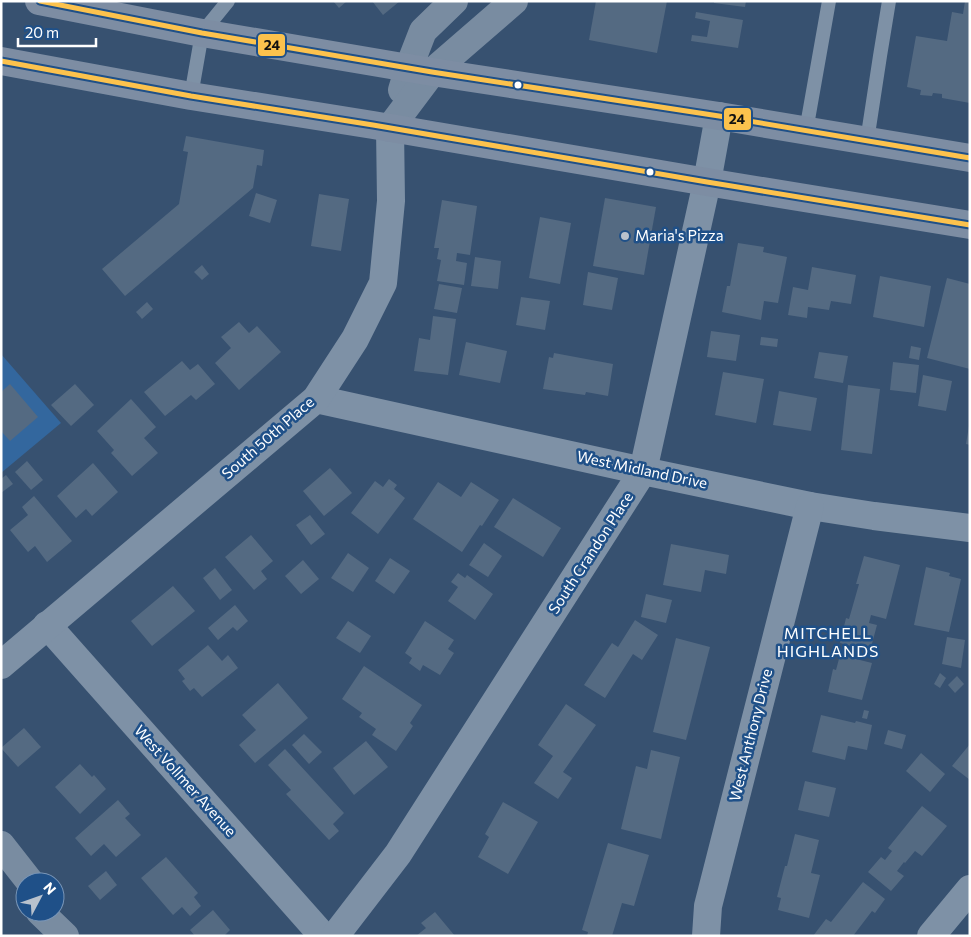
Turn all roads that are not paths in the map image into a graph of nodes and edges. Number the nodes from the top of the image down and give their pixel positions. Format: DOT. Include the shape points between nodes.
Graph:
graph roads {
  1 [pos="39,1"];
  2 [pos="228,1"];
  3 [pos="454,1"];
  4 [pos="514,1"];
  5 [pos="829,1"];
  6 [pos="889,1"];
  7 [pos="112,8"];
  8 [pos="202,33"];
  9 [pos="1,61"];
  10 [pos="420,69"];
  11 [pos="192,96"];
  12 [pos="719,116"];
  13 [pos="390,128"];
  14 [pos="806,131"];
  15 [pos="867,141"];
  16 [pos="970,158"];
  17 [pos="707,182"];
  18 [pos="970,225"];
  19 [pos="316,399"];
  20 [pos="643,471"];
  21 [pos="810,506"];
  22 [pos="970,528"];
  23 [pos="47,625"];
  24 [pos="1,665"];
  25 [pos="1,845"];
  26 [pos="22,872"];
  27 [pos="1,874"];
  28 [pos="970,889"];
  29 [pos="15,890"];
  30 [pos="322,936"];
  31 [pos="335,936"];
  32 [pos="706,936"];
  33 [pos="931,936"];
  1 -- 7 [label="main road"];
  2 -- 8 [label="lane"];
  3 -- 10 [label="street" via="423,31"];
  4 -- 10 [label="street"];
  5 -- 14 [label="lane"];
  6 -- 15 [label="lane"];
  7 -- 8 [label="main road"];
  8 -- 10 [label="main road"];
  8 -- 11 [label="lane"];
  9 -- 11 [label="main road"];
  10 -- 12 [label="main road"];
  10 -- 13 [label="street"];
  11 -- 13 [label="main road"];
  12 -- 14 [label="main road"];
  12 -- 17 [label="street, South Crandon Place"];
  13 -- 17 [label="main road"];
  13 -- 19 [label="street, South 50th Place" via="391,201 383,283 355,339"];
  14 -- 15 [label="main road"];
  15 -- 16 [label="main road"];
  17 -- 18 [label="main road"];
  17 -- 20 [label="street, South Crandon Place"];
  19 -- 20 [label="street, West Midland Drive"];
  19 -- 23 [label="street, South 50th Place"];
  20 -- 21 [label="street, West Midland Drive"];
  20 -- 31 [label="street, South Crandon Place" via="398,854"];
  21 -- 22 [label="street, West Midland Drive"];
  21 -- 32 [label="street, West Anthony Drive" via="708,906"];
  23 -- 24 [label="street, South 50th Place"];
  23 -- 30 [label="street, West Vollmer Avenue"];
  25 -- 26 [label="street"];
  27 -- 29 [label="street"];
  28 -- 33 [label="street"];
}
